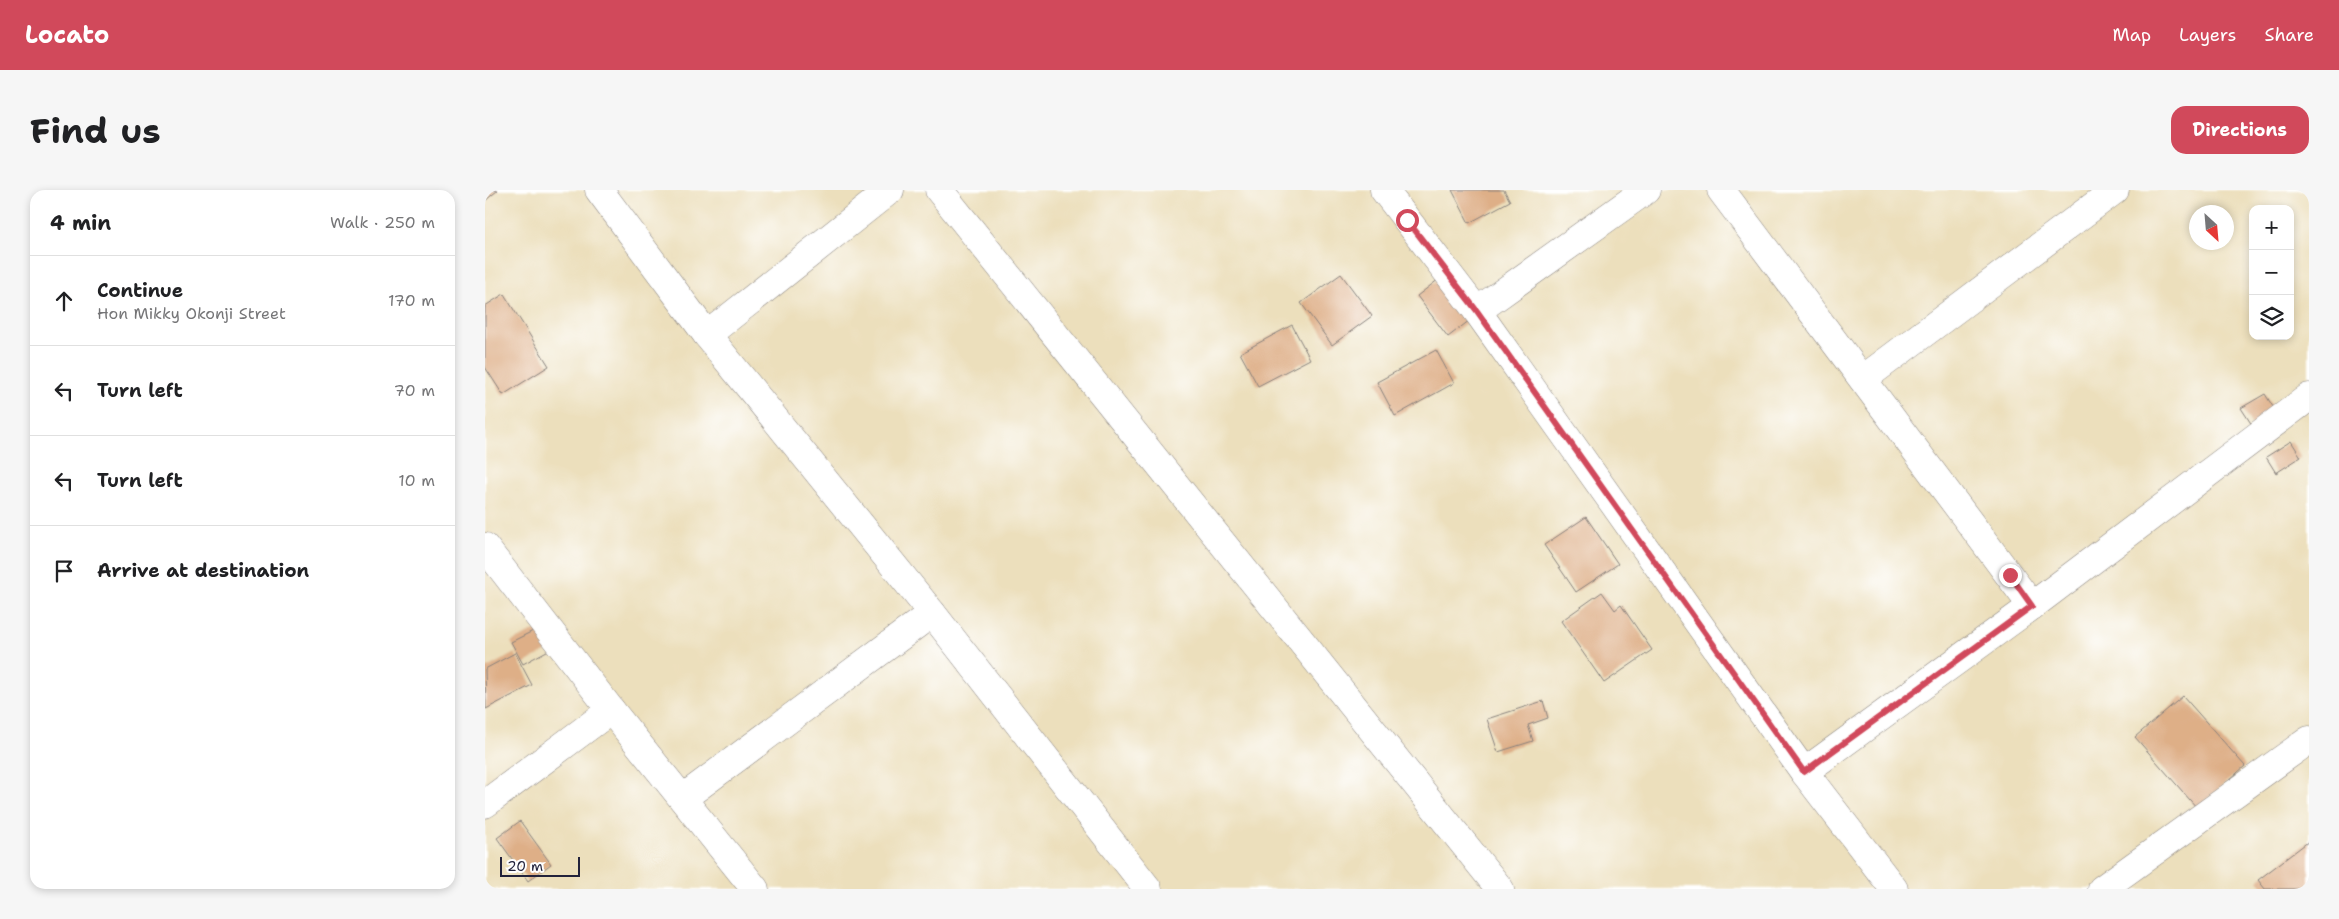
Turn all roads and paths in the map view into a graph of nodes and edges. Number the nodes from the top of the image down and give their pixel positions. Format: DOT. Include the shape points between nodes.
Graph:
graph roads {
  1 [pos="599,190"];
  2 [pos="890,190"];
  3 [pos="939,190"];
  4 [pos="1384,190"];
  5 [pos="1646,190"];
  6 [pos="1721,190"];
  7 [pos="2115,190"];
  8 [pos="1477,311"];
  9 [pos="707,335"];
  10 [pos="1863,379"];
  11 [pos="2309,397"];
  12 [pos="485,547"];
  13 [pos="2032,606"];
  14 [pos="933,613"];
  15 [pos="611,710"];
  16 [pos="2309,740"];
  17 [pos="1804,772"];
  18 [pos="683,798"];
  19 [pos="485,804"];
  20 [pos="755,889"];
  21 [pos="1148,889"];
  22 [pos="1500,889"];
  23 [pos="1894,889"];
  24 [pos="2102,889"];
  1 -- 9 [label="street"];
  2 -- 9 [label="street"];
  3 -- 22 [label="street"];
  4 -- 8 [label="street"];
  5 -- 8 [label="street"];
  6 -- 10 [label="street"];
  7 -- 10 [label="street"];
  8 -- 17 [label="street"];
  9 -- 14 [label="street"];
  10 -- 13 [label="street"];
  11 -- 13 [label="street"];
  12 -- 15 [label="street"];
  13 -- 17 [label="street"];
  14 -- 18 [label="street"];
  14 -- 21 [label="street"];
  15 -- 18 [label="street"];
  15 -- 19 [label="street"];
  16 -- 24 [label="street"];
  17 -- 23 [label="street"];
  18 -- 20 [label="street"];
}
